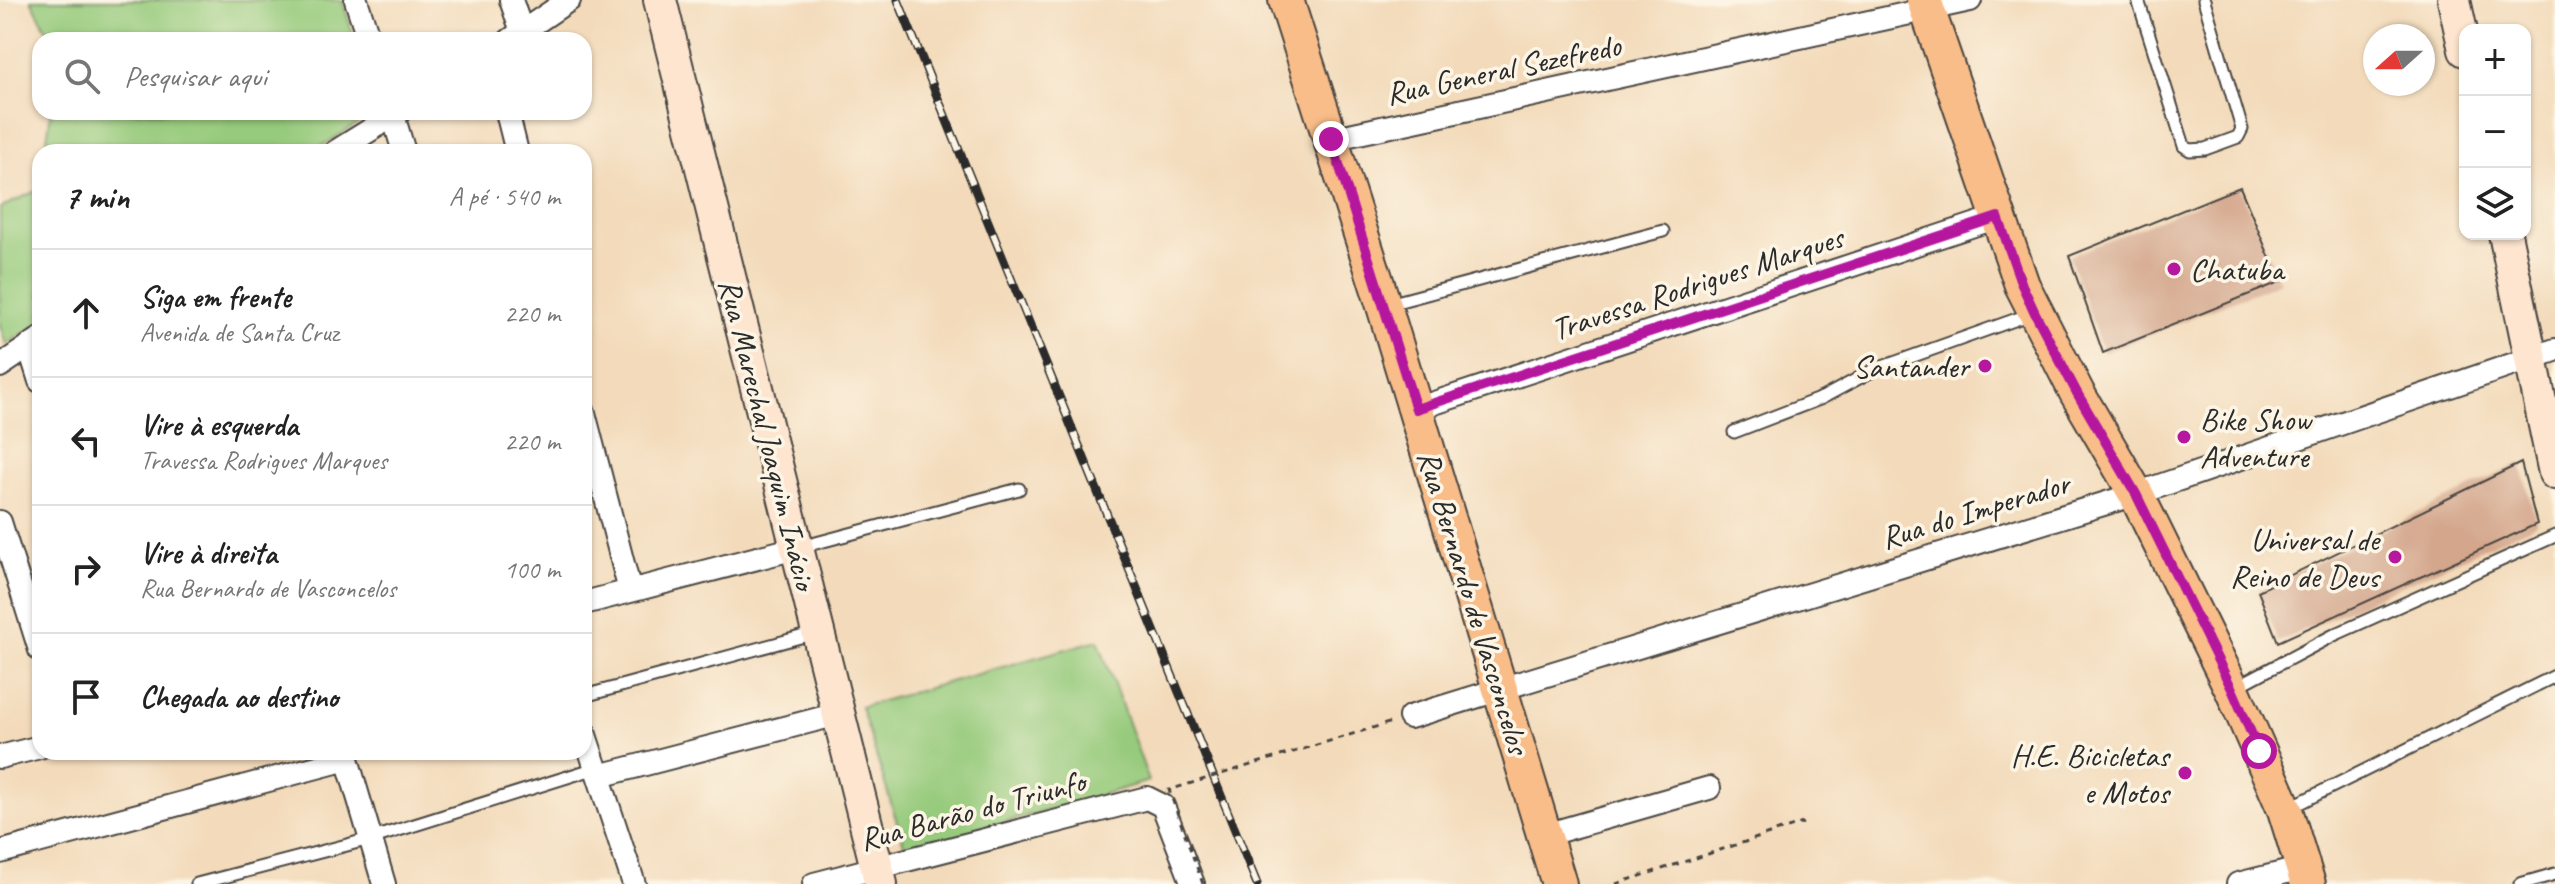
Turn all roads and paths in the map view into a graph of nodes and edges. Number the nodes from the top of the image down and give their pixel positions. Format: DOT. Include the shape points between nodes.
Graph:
graph roads {
  1 [pos="356,0"];
  2 [pos="511,0"];
  3 [pos="569,0"];
  4 [pos="660,0"];
  5 [pos="1286,0"];
  6 [pos="1970,0"];
  7 [pos="2138,0"];
  8 [pos="2204,0"];
  9 [pos="2454,0"];
  10 [pos="1925,4"];
  11 [pos="2459,24"];
  12 [pos="366,32"];
  13 [pos="515,32"];
  14 [pos="522,32"];
  15 [pos="383,120"];
  16 [pos="396,120"];
  17 [pos="509,120"];
  18 [pos="1331,139"];
  19 [pos="347,144"];
  20 [pos="402,144"];
  21 [pos="515,144"];
  22 [pos="1998,217"];
  23 [pos="1663,231"];
  24 [pos="2507,240"];
  25 [pos="1384,306"];
  26 [pos="2035,313"];
  27 [pos="32,344"];
  28 [pos="2543,354"];
  29 [pos="0,366"];
  30 [pos="1416,409"];
  31 [pos="1734,432"];
  32 [pos="592,444"];
  33 [pos="2555,473"];
  34 [pos="1019,489"];
  35 [pos="2136,494"];
  36 [pos="0,522"];
  37 [pos="2555,536"];
  38 [pos="796,548"];
  39 [pos="630,591"];
  40 [pos="592,601"];
  41 [pos="32,624"];
  42 [pos="818,633"];
  43 [pos="2555,676"];
  44 [pos="1501,688"];
  45 [pos="2232,689"];
  46 [pos="592,694"];
  47 [pos="838,714"];
  48 [pos="1401,720"];
  49 [pos="32,749"];
  50 [pos="592,755"];
  51 [pos="0,757"];
  52 [pos="332,760"];
  53 [pos="347,760"];
  54 [pos="598,772"];
  55 [pos="1709,788"];
  56 [pos="2285,810"];
  57 [pos="1803,823"];
  58 [pos="1545,835"];
  59 [pos="370,839"];
  60 [pos="0,852"];
  61 [pos="2555,874"];
  62 [pos="879,876"];
  63 [pos="2305,876"];
  64 [pos="197,884"];
  65 [pos="384,884"];
  66 [pos="634,884"];
  67 [pos="814,884"];
  68 [pos="1193,884"];
  69 [pos="1203,884"];
  70 [pos="1559,884"];
  71 [pos="1616,884"];
  72 [pos="2238,884"];
  73 [pos="2520,884"];
  1 -- 12 [label="street"];
  2 -- 13 [label="street"];
  3 -- 14 [label="street"];
  4 -- 38 [label="street, Rua Marechal Joaquim Inácio"];
  5 -- 18 [label="main road, Rua Bernardo de Vasconcelos"];
  6 -- 10 [label="street, Rua General Sezefredo"];
  7 -- 8 [label="lane" via="2184,146 2190,150 2238,137 2242,129"];
  9 -- 11 [label="street"];
  10 -- 18 [label="street, Rua General Sezefredo"];
  10 -- 22 [label="main road"];
  15 -- 19 [label="street"];
  16 -- 20 [label="street"];
  17 -- 21 [label="street"];
  18 -- 25 [label="main road, Rua Bernardo de Vasconcelos"];
  22 -- 26 [label="main road"];
  22 -- 30 [label="street, Travessa Rodrigues Marques"];
  23 -- 25 [label="lane"];
  24 -- 28 [label="street"];
  25 -- 30 [label="main road, Rua Bernardo de Vasconcelos"];
  26 -- 31 [label="lane" via="1874,370 1822,398"];
  26 -- 35 [label="main road"];
  27 -- 29 [label="street"];
  28 -- 33 [label="street"];
  28 -- 35 [label="street, Rua do Imperador"];
  30 -- 44 [label="main road, Rua Bernardo de Vasconcelos"];
  32 -- 39 [label="street"];
  34 -- 38 [label="lane"];
  35 -- 44 [label="street, Rua do Imperador"];
  35 -- 45 [label="main road"];
  36 -- 41 [label="street"];
  37 -- 45 [label="lane" via="2334,635"];
  38 -- 39 [label="street"];
  38 -- 42 [label="street, Rua Marechal Joaquim Inácio"];
  39 -- 40 [label="street"];
  42 -- 46 [label="lane"];
  42 -- 47 [label="street, Rua Marechal Joaquim Inácio"];
  43 -- 56 [label="lane"];
  44 -- 48 [label="street, Rua do Imperador"];
  44 -- 58 [label="main road, Rua Bernardo de Vasconcelos"];
  45 -- 56 [label="main road"];
  47 -- 54 [label="street"];
  47 -- 62 [label="street, Rua Marechal Joaquim Inácio"];
  48 -- 69 [label="path, bridge" via="1169,790"];
  49 -- 51 [label="street"];
  50 -- 54 [label="street"];
  52 -- 60 [label="street"];
  53 -- 59 [label="street"];
  54 -- 59 [label="lane"];
  54 -- 66 [label="street"];
  55 -- 58 [label="street"];
  56 -- 63 [label="main road"];
  57 -- 71 [label="path"];
  58 -- 70 [label="main road, Rua Bernardo de Vasconcelos"];
  59 -- 64 [label="lane"];
  59 -- 65 [label="street"];
  61 -- 73 [label="lane"];
  62 -- 67 [label="street, Rua Barão do Triunfo"];
  62 -- 68 [label="street, Rua Barão do Triunfo" via="1147,798 1163,806"];
  63 -- 72 [label="street"];
}
